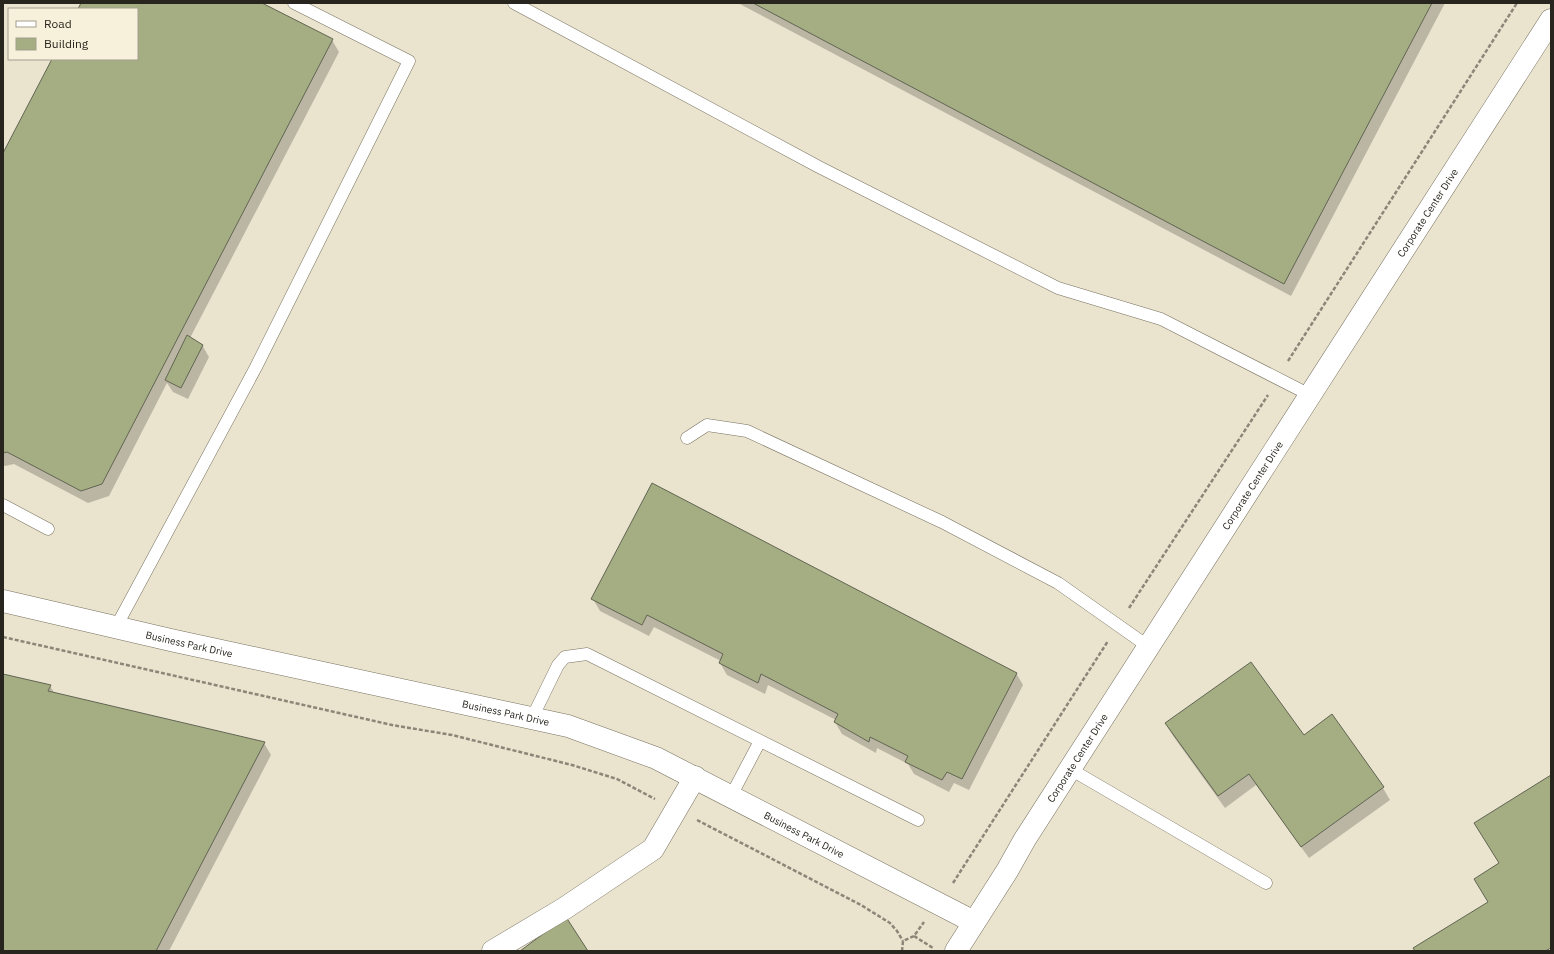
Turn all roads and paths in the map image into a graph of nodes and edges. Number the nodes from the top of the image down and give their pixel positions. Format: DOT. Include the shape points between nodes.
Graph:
graph roads {
  1 [pos="294,3"];
  2 [pos="514,3"];
  3 [pos="1517,3"];
  4 [pos="1551,20"];
  5 [pos="1278,378"];
  6 [pos="1310,395"];
  7 [pos="687,438"];
  8 [pos="3,506"];
  9 [pos="48,529"];
  10 [pos="3,601"];
  11 [pos="1118,625"];
  12 [pos="116,627"];
  13 [pos="3,637"];
  14 [pos="1148,646"];
  15 [pos="532,718"];
  16 [pos="760,741"];
  17 [pos="1070,770"];
  18 [pos="695,777"];
  19 [pos="731,796"];
  20 [pos="676,810"];
  21 [pos="918,820"];
  22 [pos="1266,883"];
  23 [pos="938,903"];
  24 [pos="974,922"];
  25 [pos="914,936"];
  26 [pos="903,941"];
  27 [pos="493,951"];
  28 [pos="902,951"];
  29 [pos="939,951"];
  30 [pos="956,951"];
  1 -- 12 [label="lane" via="409,61 256,367"];
  2 -- 5 [label="lane" via="819,167 1058,288 1162,319"];
  3 -- 5 [label="path"];
  4 -- 6 [label="street, Corporate Center Drive"];
  5 -- 6 [label="lane"];
  5 -- 11 [label="path"];
  6 -- 14 [label="street, Corporate Center Drive"];
  7 -- 11 [label="lane" via="707,425 747,431 942,522 1058,583"];
  8 -- 9 [label="lane"];
  10 -- 12 [label="street, Business Park Drive"];
  11 -- 14 [label="lane"];
  11 -- 23 [label="path" via="962,870"];
  12 -- 15 [label="street, Business Park Drive"];
  13 -- 20 [label="path" via="540,756 617,779"];
  14 -- 17 [label="street, Corporate Center Drive"];
  15 -- 16 [label="lane" via="558,665 566,657 586,654"];
  15 -- 18 [label="street, Business Park Drive" via="568,726 656,758"];
  16 -- 19 [label="lane"];
  16 -- 21 [label="lane"];
  17 -- 22 [label="lane"];
  17 -- 24 [label="street, Corporate Center Drive"];
  18 -- 19 [label="street, Business Park Drive"];
  18 -- 20 [label="street"];
  19 -- 23 [label="street, Business Park Drive"];
  20 -- 26 [label="path" via="860,905 890,923"];
  20 -- 27 [label="street" via="653,849 565,908"];
  23 -- 24 [label="street, Business Park Drive"];
  23 -- 25 [label="path"];
  24 -- 30 [label="street, Corporate Center Drive"];
  25 -- 26 [label="path"];
  25 -- 29 [label="path"];
  26 -- 28 [label="path"];
}
